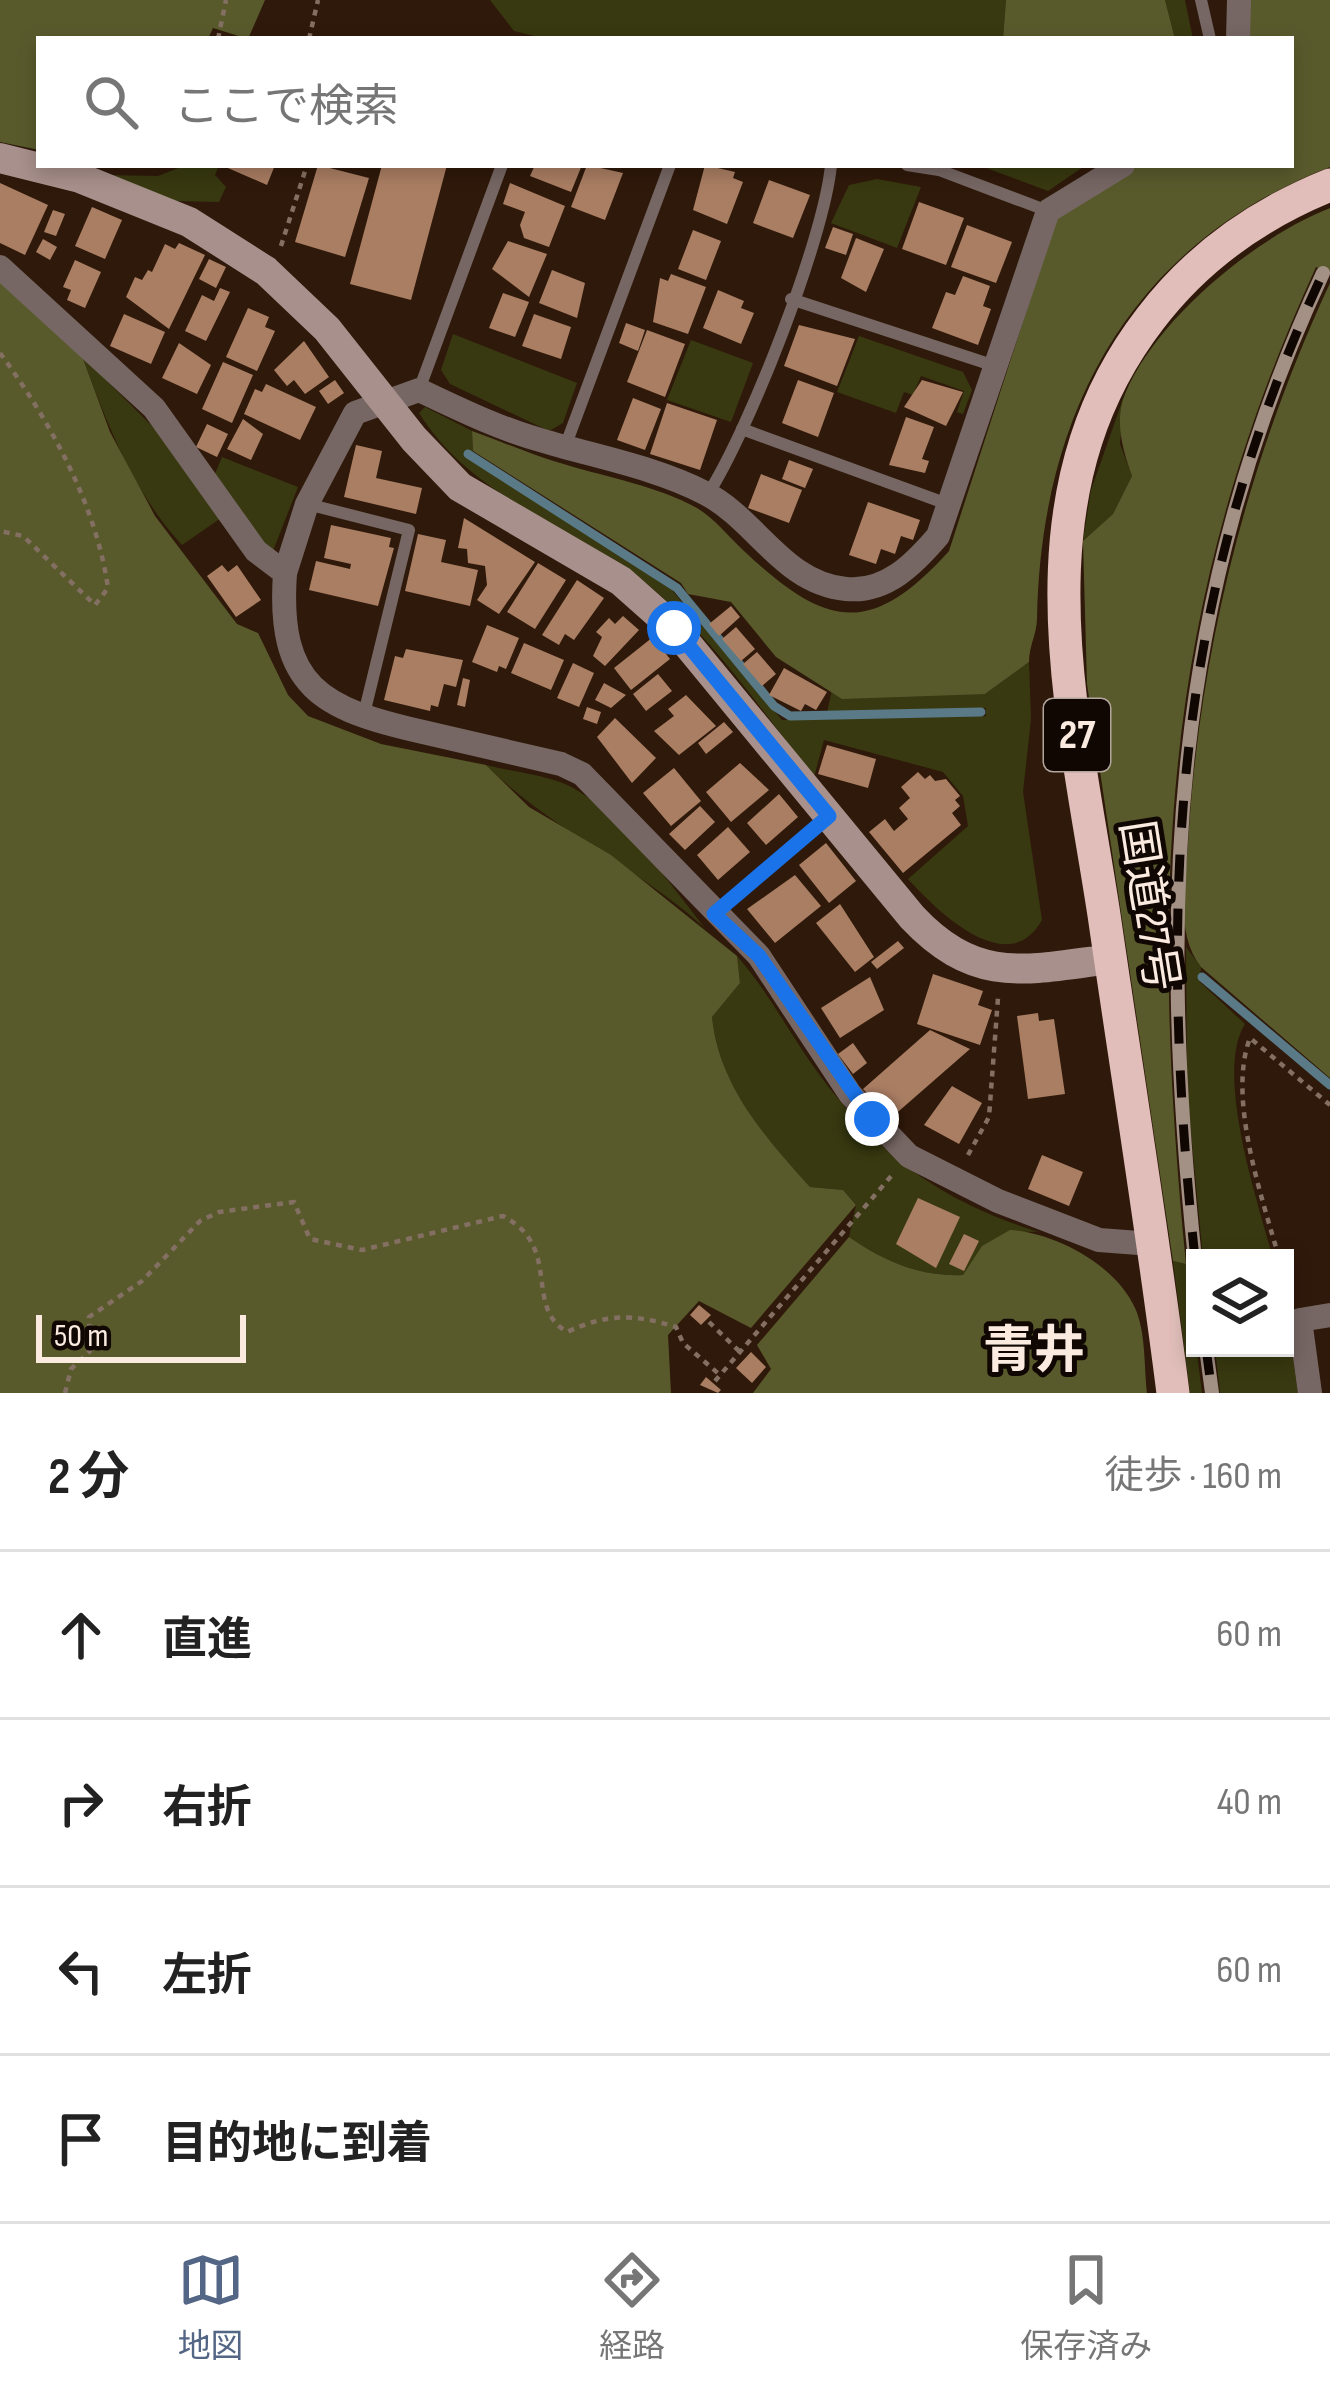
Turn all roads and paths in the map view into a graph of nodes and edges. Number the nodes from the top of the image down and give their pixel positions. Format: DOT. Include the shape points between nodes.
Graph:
graph roads {
  1 [pos="226,0"];
  2 [pos="319,0"];
  3 [pos="1201,0"];
  4 [pos="1239,0"];
  5 [pos="219,36"];
  6 [pos="310,36"];
  7 [pos="1209,36"];
  8 [pos="1238,36"];
  9 [pos="0,158"];
  10 [pos="36,167"];
  11 [pos="40,168"];
  12 [pos="306,168"];
  13 [pos="501,168"];
  14 [pos="669,168"];
  15 [pos="831,168"];
  16 [pos="927,168"];
  17 [pos="1118,168"];
  18 [pos="1330,185"];
  19 [pos="1048,211"];
  20 [pos="0,267"];
  21 [pos="266,271"];
  22 [pos="791,299"];
  23 [pos="0,353"];
  24 [pos="995,366"];
  25 [pos="419,390"];
  26 [pos="386,401"];
  27 [pos="742,429"];
  28 [pos="565,447"];
  29 [pos="708,494"];
  30 [pos="308,504"];
  31 [pos="951,506"];
  32 [pos="0,531"];
  33 [pos="285,573"];
  34 [pos="363,718"];
  35 [pos="829,816"];
  36 [pos="714,914"];
  37 [pos="1110,959"];
  38 [pos="1000,969"];
  39 [pos="1330,1105"];
  40 [pos="909,1156"];
  41 [pos="953,1180"];
  42 [pos="1152,1244"];
  43 [pos="1277,1249"];
  44 [pos="1330,1315"];
  45 [pos="709,1322"];
  46 [pos="740,1352"];
  47 [pos="65,1393"];
  48 [pos="1173,1393"];
  49 [pos="1310,1393"];
  1 -- 5 [label="path"];
  2 -- 6 [label="path"];
  3 -- 7 [label="lane"];
  4 -- 8 [label="street"];
  9 -- 10 [label="main road"];
  11 -- 21 [label="main road" via="189,222"];
  12 -- 21 [label="path"];
  13 -- 25 [label="lane"];
  14 -- 28 [label="lane"];
  15 -- 22 [label="lane"];
  16 -- 19 [label="lane"];
  17 -- 19 [label="street"];
  18 -- 37 [label="highway, 国道27号 / 27" via="1232,236 1169,293 1115,364 1087,429 1065,514 1064,631"];
  19 -- 24 [label="street"];
  20 -- 33 [label="street" via="154,408 256,551"];
  21 -- 26 [label="main road"];
  22 -- 24 [label="lane"];
  22 -- 27 [label="lane"];
  23 -- 32 [label="path" via="87,507 107,588 95,605 23,536"];
  24 -- 31 [label="street"];
  25 -- 26 [label="street"];
  25 -- 28 [label="street"];
  26 -- 30 [label="street" via="356,413"];
  26 -- 35 [label="main road" via="460,487 590,562 659,614"];
  27 -- 29 [label="lane"];
  27 -- 31 [label="lane"];
  28 -- 29 [label="street"];
  29 -- 31 [label="street" via="802,576 853,590 900,574 938,536"];
  30 -- 33 [label="street"];
  30 -- 34 [label="lane" via="409,530"];
  33 -- 34 [label="street" via="284,631 293,662 324,700"];
  34 -- 36 [label="street" via="582,774"];
  35 -- 36 [label="lane"];
  35 -- 38 [label="main road" via="932,938"];
  36 -- 40 [label="street" via="759,956 850,1094"];
  37 -- 38 [label="main road"];
  37 -- 42 [label="highway, 国道27号 / 27"];
  38 -- 41 [label="path" via="988,1118"];
  39 -- 43 [label="path" via="1250,1038 1241,1072"];
  40 -- 41 [label="street"];
  40 -- 46 [label="path"];
  41 -- 42 [label="street" via="1099,1240"];
  42 -- 48 [label="highway, 国道27号 / 27"];
  44 -- 49 [label="street" via="1300,1320"];
  45 -- 46 [label="path"];
  46 -- 47 [label="path" via="718,1378 676,1328 650,1319 612,1314 567,1332 544,1306 542,1261 532,1240 503,1216 362,1250 310,1239 294,1202 200,1221 142,1281 89,1317 90,1351 70,1369"];
}
